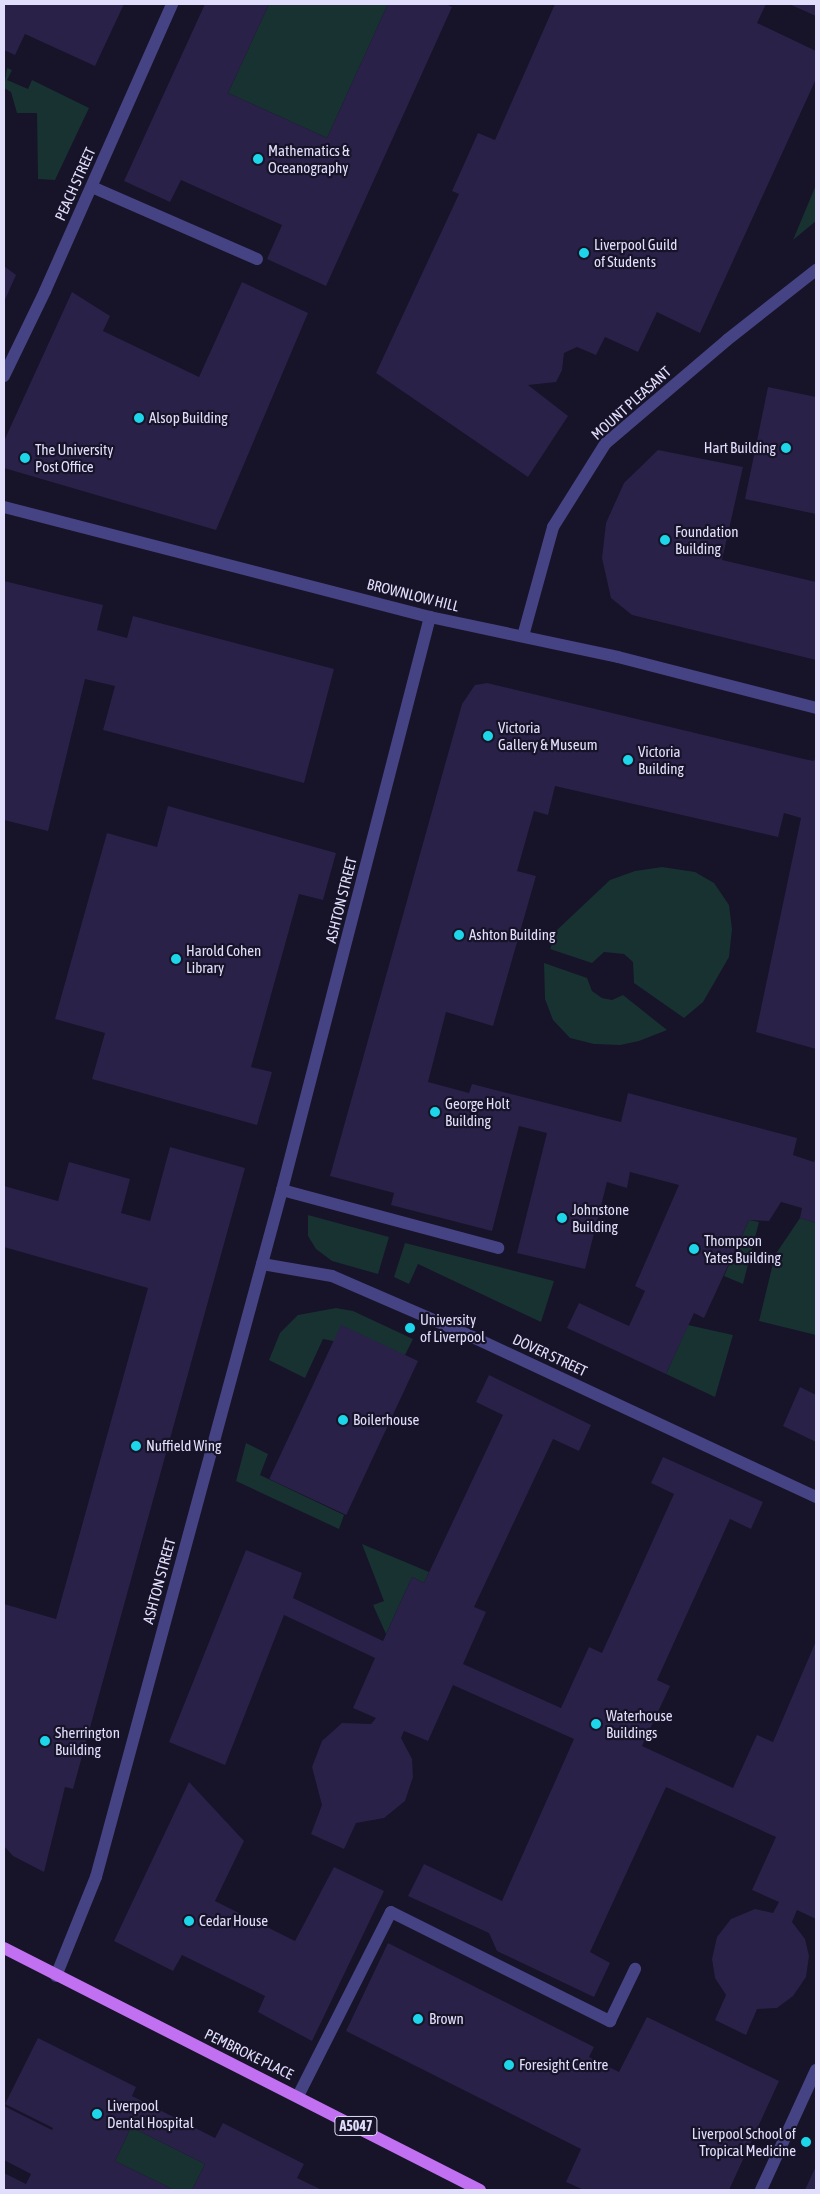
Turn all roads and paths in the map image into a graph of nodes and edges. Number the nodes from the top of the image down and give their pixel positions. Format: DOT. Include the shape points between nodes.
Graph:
graph roads {
  1 [pos="172,4"];
  2 [pos="92,187"];
  3 [pos="257,259"];
  4 [pos="816,270"];
  5 [pos="4,376"];
  6 [pos="4,507"];
  7 [pos="430,617"];
  8 [pos="523,636"];
  9 [pos="816,708"];
  10 [pos="282,1190"];
  11 [pos="498,1248"];
  12 [pos="262,1264"];
  13 [pos="816,1497"];
  14 [pos="4,1948"];
  15 [pos="635,1969"];
  16 [pos="56,1976"];
  17 [pos="816,2070"];
  18 [pos="298,2096"];
  19 [pos="480,2190"];
  20 [pos="761,2190"];
  1 -- 2 [label="street, PEACH STREET"];
  2 -- 3 [label="street"];
  2 -- 5 [label="street, PEACH STREET"];
  4 -- 8 [label="street, MOUNT PLEASANT" via="727,340 605,444 554,527"];
  6 -- 7 [label="street, BROWNLOW HILL"];
  7 -- 8 [label="street, BROWNLOW HILL"];
  7 -- 10 [label="street, ASHTON STREET"];
  8 -- 9 [label="street, BROWNLOW HILL"];
  10 -- 11 [label="street"];
  10 -- 12 [label="street, ASHTON STREET"];
  12 -- 13 [label="street, DOVER STREET" via="332,1276 476,1338"];
  12 -- 16 [label="street, ASHTON STREET" via="96,1877"];
  14 -- 16 [label="main road, PEMBROKE PLACE / A5047"];
  15 -- 18 [label="street" via="610,2022 391,1912"];
  16 -- 18 [label="main road, PEMBROKE PLACE / A5047"];
  17 -- 20 [label="street"];
  18 -- 19 [label="main road, PEMBROKE PLACE / A5047"];
}
